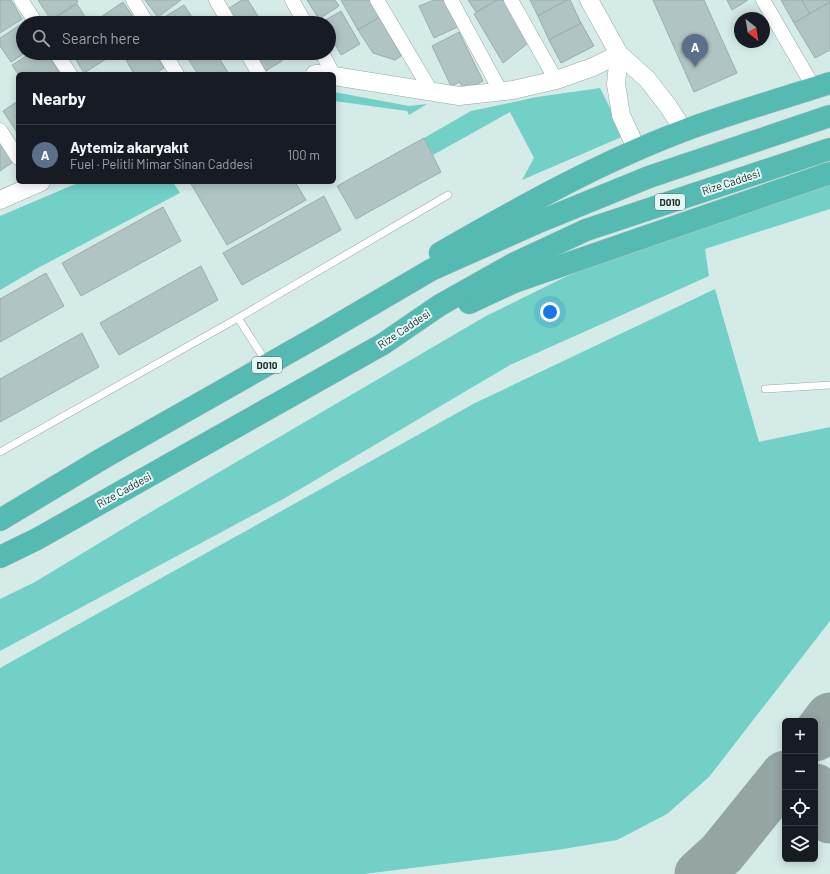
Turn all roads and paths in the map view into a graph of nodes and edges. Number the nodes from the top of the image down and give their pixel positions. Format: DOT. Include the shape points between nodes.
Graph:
graph roads {
  1 [pos="21,0"];
  2 [pos="133,0"];
  3 [pos="216,0"];
  4 [pos="292,0"];
  5 [pos="377,0"];
  6 [pos="451,0"];
  7 [pos="511,0"];
  8 [pos="589,0"];
  9 [pos="762,0"];
  10 [pos="31,16"];
  11 [pos="143,16"];
  12 [pos="225,16"];
  13 [pos="301,16"];
  14 [pos="619,54"];
  15 [pos="61,60"];
  16 [pos="168,60"];
  17 [pos="251,60"];
  18 [pos="325,60"];
  19 [pos="69,72"];
  20 [pos="176,72"];
  21 [pos="258,72"];
  22 [pos="330,72"];
  23 [pos="336,76"];
  24 [pos="556,80"];
  25 [pos="822,86"];
  26 [pos="431,91"];
  27 [pos="501,92"];
  28 [pos="830,116"];
  29 [pos="0,130"];
  30 [pos="684,131"];
  31 [pos="830,149"];
  32 [pos="636,150"];
  33 [pos="16,155"];
  34 [pos="830,173"];
  35 [pos="35,184"];
  36 [pos="448,195"];
  37 [pos="0,200"];
  38 [pos="238,318"];
  39 [pos="338,325"];
  40 [pos="383,344"];
  41 [pos="268,365"];
  42 [pos="830,385"];
  43 [pos="765,389"];
  44 [pos="0,452"];
  45 [pos="0,520"];
  46 [pos="0,557"];
  1 -- 10 [label="street"];
  2 -- 11 [label="street"];
  3 -- 12 [label="street"];
  4 -- 13 [label="street"];
  5 -- 26 [label="street"];
  6 -- 27 [label="street"];
  7 -- 24 [label="street"];
  8 -- 14 [label="street"];
  9 -- 25 [label="street"];
  14 -- 24 [label="street" via="593,67"];
  14 -- 30 [label="street" via="647,79"];
  14 -- 32 [label="street" via="616,84 621,115"];
  15 -- 19 [label="street"];
  16 -- 20 [label="street"];
  17 -- 21 [label="street"];
  18 -- 22 [label="street"];
  23 -- 26 [label="street"];
  24 -- 27 [label="street"];
  25 -- 30 [label="highway"];
  26 -- 27 [label="street" via="459,96"];
  28 -- 39 [label="highway, D010" via="649,177 540,221 431,270"];
  29 -- 33 [label="street"];
  30 -- 32 [label="highway"];
  31 -- 40 [label="highway, Rize Caddesi / D010" via="586,230 513,264 440,304"];
  32 -- 39 [label="highway" via="556,188 390,281"];
  34 -- 40 [label="highway" via="514,282"];
  35 -- 37 [label="street"];
  36 -- 38 [label="lane"];
  38 -- 41 [label="lane"];
  38 -- 44 [label="lane"];
  39 -- 41 [label="highway, D010"];
  40 -- 46 [label="highway, Rize Caddesi / D010" via="44,535"];
  41 -- 45 [label="highway, D010"];
  42 -- 43 [label="lane"];
}
